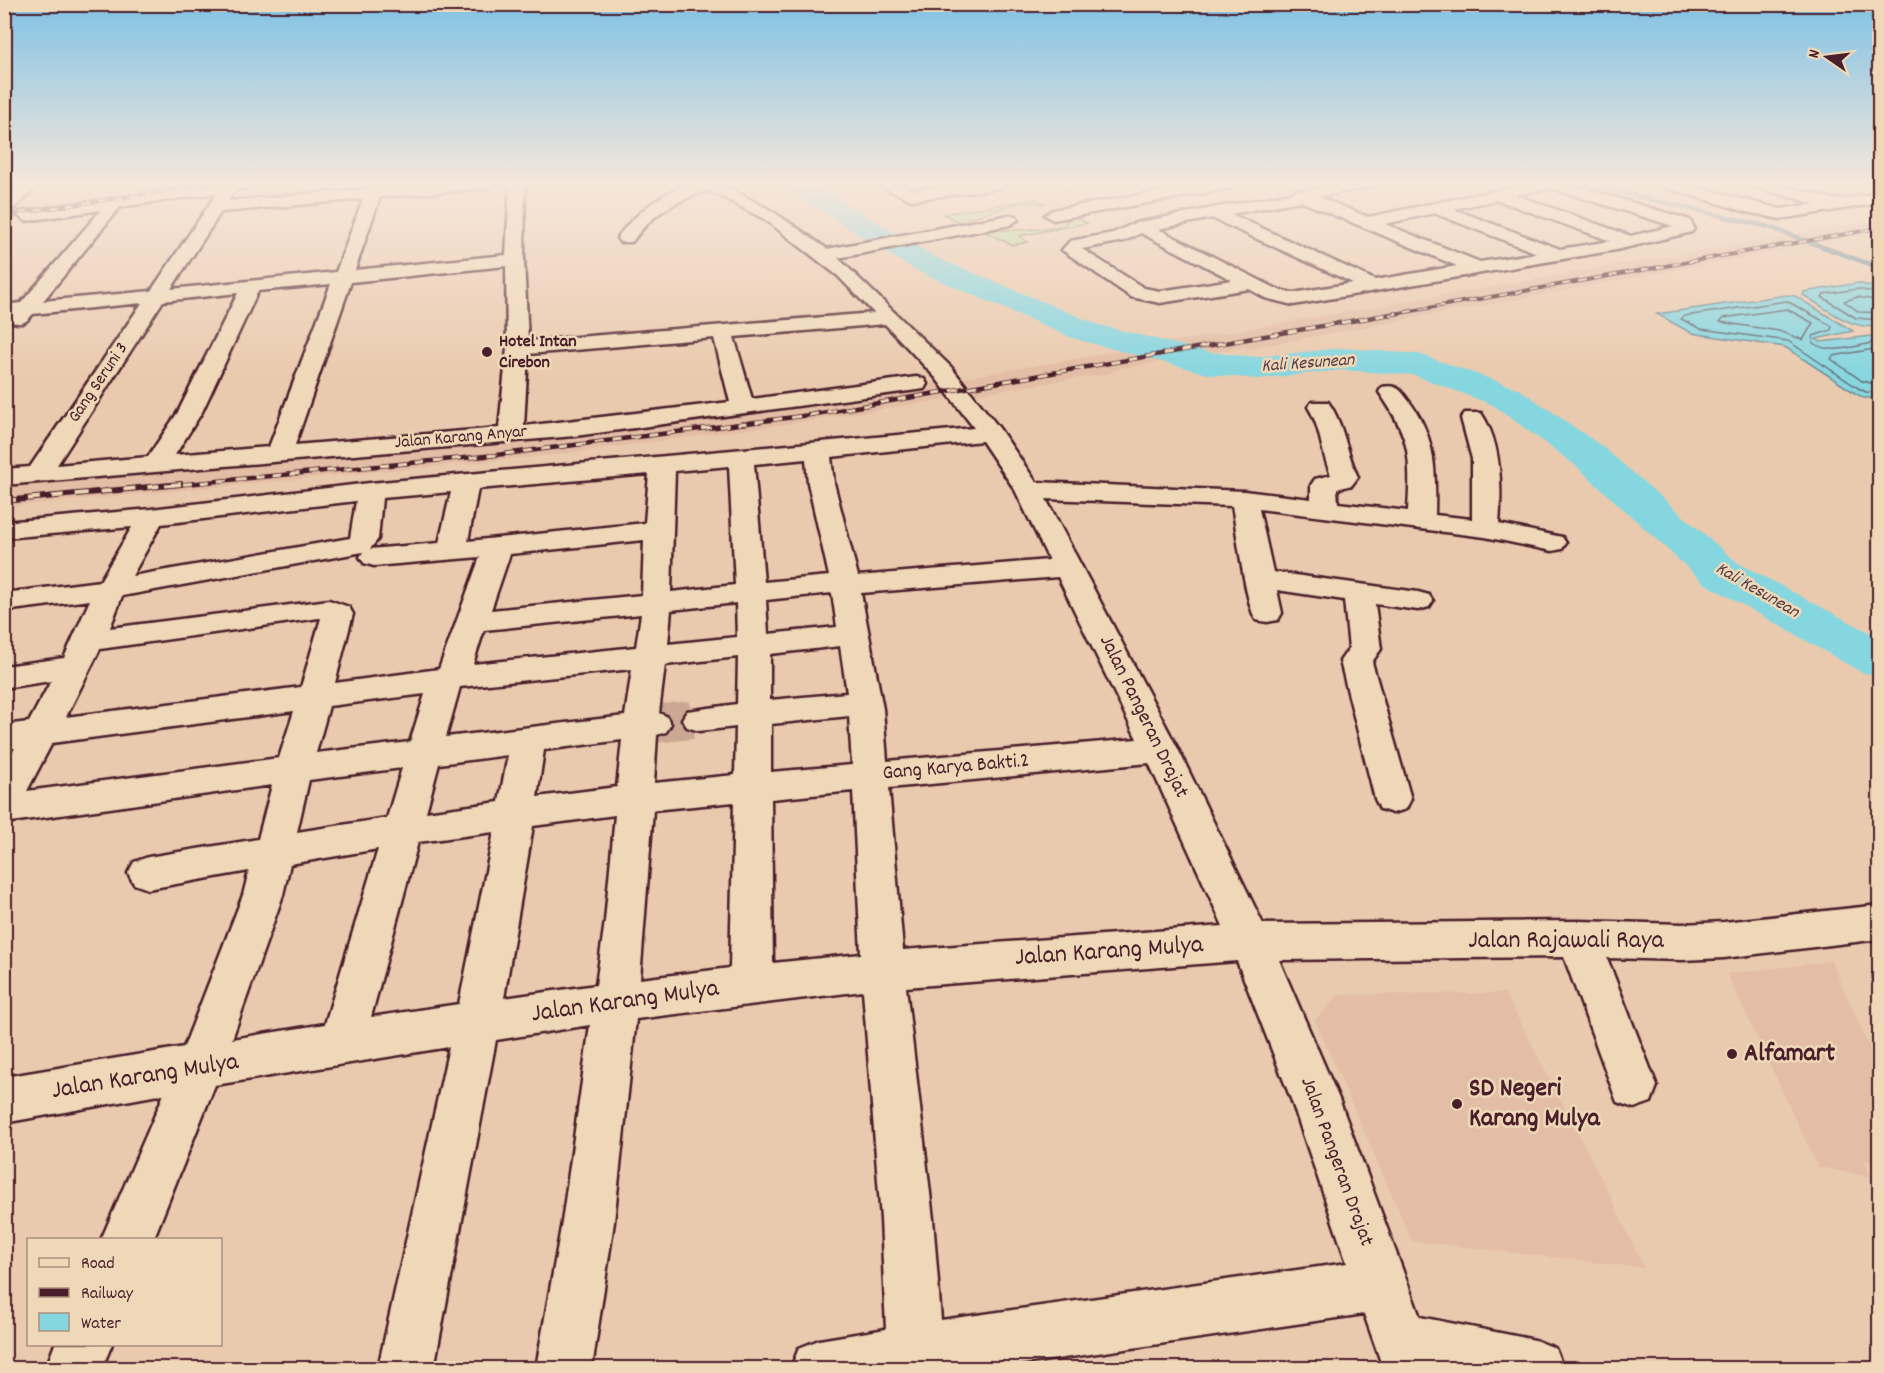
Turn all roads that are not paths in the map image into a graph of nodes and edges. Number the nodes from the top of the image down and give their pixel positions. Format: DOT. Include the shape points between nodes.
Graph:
graph roads {
  1 [pos="77,247"];
  2 [pos="190,247"];
  3 [pos="355,247"];
  4 [pos="516,247"];
  5 [pos="815,247"];
  6 [pos="868,247"];
  7 [pos="1074,247"];
  8 [pos="1179,247"];
  9 [pos="1289,247"];
  10 [pos="1416,247"];
  11 [pos="1537,247"];
  12 [pos="1599,247"];
  13 [pos="826,255"];
  14 [pos="1558,255"];
  15 [pos="515,260"];
  16 [pos="1472,270"];
  17 [pos="344,277"];
  18 [pos="1252,283"];
  19 [pos="1374,286"];
  20 [pos="251,287"];
  21 [pos="156,298"];
  22 [pos="890,318"];
  23 [pos="13,320"];
  24 [pos="722,330"];
  25 [pos="518,348"];
  26 [pos="916,384"];
  27 [pos="1390,392"];
  28 [pos="743,408"];
  29 [pos="1320,408"];
  30 [pos="1473,418"];
  31 [pos="988,429"];
  32 [pos="511,434"];
  33 [pos="818,451"];
  34 [pos="279,455"];
  35 [pos="741,458"];
  36 [pos="663,463"];
  37 [pos="156,465"];
  38 [pos="40,471"];
  39 [pos="4,477"];
  40 [pos="466,482"];
  41 [pos="1028,490"];
  42 [pos="369,491"];
  43 [pos="1244,499"];
  44 [pos="1325,508"];
  45 [pos="151,517"];
  46 [pos="1421,520"];
  47 [pos="1485,529"];
  48 [pos="4,530"];
  49 [pos="658,530"];
  50 [pos="1552,543"];
  51 [pos="498,547"];
  52 [pos="452,549"];
  53 [pos="374,556"];
  54 [pos="1068,567"];
  55 [pos="1259,579"];
  56 [pos="845,584"];
  57 [pos="110,589"];
  58 [pos="750,592"];
  59 [pos="1358,592"];
  60 [pos="1418,601"];
  61 [pos="4,602"];
  62 [pos="656,603"];
  63 [pos="1267,613"];
  64 [pos="472,622"];
  65 [pos="854,635"];
  66 [pos="754,648"];
  67 [pos="81,654"];
  68 [pos="650,657"];
  69 [pos="4,677"];
  70 [pos="448,679"];
  71 [pos="315,695"];
  72 [pos="865,703"];
  73 [pos="753,712"];
  74 [pos="699,719"];
  75 [pos="647,725"];
  76 [pos="39,731"];
  77 [pos="4,737"];
  78 [pos="528,741"];
  79 [pos="1160,748"];
  80 [pos="425,751"];
  81 [pos="294,769"];
  82 [pos="872,776"];
  83 [pos="752,786"];
  84 [pos="637,798"];
  85 [pos="1393,800"];
  86 [pos="4,801"];
  87 [pos="4,809"];
  88 [pos="517,814"];
  89 [pos="401,830"];
  90 [pos="276,850"];
  91 [pos="148,873"];
  92 [pos="1880,922"];
  93 [pos="1579,939"];
  94 [pos="1251,942"];
  95 [pos="884,970"];
  96 [pos="751,985"];
  97 [pos="614,1002"];
  98 [pos="478,1023"];
  99 [pos="342,1042"];
  100 [pos="200,1068"];
  101 [pos="1634,1086"];
  102 [pos="4,1100"];
  103 [pos="127,1238"];
  104 [pos="1380,1285"];
  105 [pos="83,1346"];
  106 [pos="1405,1355"];
  107 [pos="916,1360"];
  108 [pos="74,1368"];
  109 [pos="406,1368"];
  110 [pos="564,1368"];
  111 [pos="819,1368"];
  112 [pos="1535,1368"];
  1 -- 23 [label="street"];
  2 -- 21 [label="street, Gang Seruni 3"];
  3 -- 17 [label="street"];
  4 -- 15 [label="street"];
  5 -- 13 [label="street, Jalan Pangeran Drajat"];
  6 -- 13 [label="street"];
  7 -- 18 [label="street" via="1071,250 1147,295 1160,297"];
  8 -- 18 [label="street"];
  9 -- 19 [label="street"];
  10 -- 16 [label="street"];
  11 -- 14 [label="street"];
  12 -- 14 [label="street"];
  13 -- 22 [label="street, Jalan Pangeran Drajat"];
  14 -- 16 [label="street"];
  15 -- 17 [label="street"];
  15 -- 25 [label="street"];
  16 -- 19 [label="street"];
  17 -- 20 [label="street"];
  17 -- 34 [label="street"];
  18 -- 19 [label="street" via="1293,299"];
  20 -- 21 [label="street"];
  20 -- 37 [label="street" via="190,412"];
  21 -- 23 [label="street"];
  21 -- 38 [label="street, Gang Seruni 3"];
  22 -- 24 [label="street"];
  22 -- 31 [label="street, Jalan Pangeran Drajat" via="943,372"];
  24 -- 25 [label="street"];
  24 -- 28 [label="street"];
  25 -- 32 [label="street"];
  26 -- 28 [label="street, Jalan Karang Anyar"];
  27 -- 46 [label="street" via="1419,436 1424,460"];
  28 -- 32 [label="street, Jalan Karang Anyar"];
  29 -- 44 [label="street" via="1345,477 1324,485"];
  30 -- 47 [label="street" via="1486,455"];
  31 -- 33 [label="street"];
  31 -- 41 [label="street, Jalan Pangeran Drajat"];
  32 -- 34 [label="street, Jalan Karang Anyar"];
  33 -- 35 [label="street"];
  33 -- 56 [label="street" via="821,483"];
  34 -- 37 [label="street, Jalan Karang Anyar"];
  35 -- 36 [label="street"];
  35 -- 58 [label="street"];
  36 -- 40 [label="street"];
  36 -- 49 [label="street"];
  37 -- 38 [label="street, Jalan Karang Anyar"];
  38 -- 39 [label="street, Jalan Karang Anyar"];
  40 -- 42 [label="street"];
  40 -- 52 [label="street"];
  41 -- 43 [label="street"];
  41 -- 54 [label="street, Jalan Pangeran Drajat"];
  42 -- 45 [label="street"];
  42 -- 57 [label="street" via="364,539 359,545"];
  43 -- 44 [label="street"];
  43 -- 55 [label="street"];
  44 -- 46 [label="street"];
  45 -- 48 [label="street"];
  45 -- 57 [label="street"];
  46 -- 47 [label="street"];
  47 -- 50 [label="street"];
  49 -- 51 [label="street"];
  49 -- 62 [label="street"];
  51 -- 52 [label="street"];
  51 -- 64 [label="street"];
  52 -- 53 [label="street"];
  54 -- 56 [label="street"];
  54 -- 79 [label="street, Jalan Pangeran Drajat"];
  55 -- 59 [label="street"];
  55 -- 63 [label="street"];
  56 -- 58 [label="street"];
  56 -- 65 [label="street"];
  57 -- 61 [label="street"];
  57 -- 67 [label="street"];
  58 -- 62 [label="street"];
  58 -- 66 [label="street"];
  59 -- 60 [label="street"];
  59 -- 85 [label="street" via="1365,649 1356,661"];
  62 -- 64 [label="street"];
  62 -- 68 [label="street"];
  64 -- 70 [label="street"];
  65 -- 66 [label="street"];
  65 -- 72 [label="street"];
  66 -- 68 [label="street"];
  66 -- 73 [label="street"];
  67 -- 69 [label="street"];
  67 -- 71 [label="street" via="231,619 329,609 335,611 338,619"];
  67 -- 76 [label="street"];
  68 -- 70 [label="street"];
  68 -- 75 [label="street"];
  70 -- 71 [label="street"];
  70 -- 80 [label="street"];
  71 -- 76 [label="street"];
  71 -- 81 [label="street"];
  72 -- 73 [label="street"];
  72 -- 82 [label="street"];
  73 -- 74 [label="street"];
  73 -- 83 [label="street"];
  75 -- 78 [label="street"];
  75 -- 84 [label="street"];
  76 -- 77 [label="street"];
  76 -- 86 [label="street"];
  78 -- 80 [label="street"];
  78 -- 88 [label="street"];
  79 -- 82 [label="street, Gang Karya Bakti.2"];
  79 -- 94 [label="street, Jalan Pangeran Drajat"];
  80 -- 81 [label="street"];
  80 -- 89 [label="street"];
  81 -- 87 [label="street"];
  81 -- 90 [label="street"];
  82 -- 83 [label="street, Gang Karya Bakti.2"];
  82 -- 95 [label="street"];
  83 -- 84 [label="street, Gang Karya Bakti.2"];
  83 -- 96 [label="street"];
  84 -- 88 [label="street, Gang Karya Bakti.2"];
  84 -- 97 [label="street"];
  88 -- 89 [label="street, Gang Karya Bakti.2"];
  88 -- 98 [label="street"];
  89 -- 90 [label="street, Gang Karya Bakti.2"];
  89 -- 99 [label="street"];
  90 -- 91 [label="street, Gang Karya Bakti.2"];
  90 -- 100 [label="street"];
  92 -- 93 [label="street, Jalan Rajawali Raya" via="1724,940"];
  93 -- 94 [label="street, Jalan Rajawali Raya"];
  93 -- 101 [label="street"];
  94 -- 95 [label="street, Jalan Karang Mulya"];
  94 -- 104 [label="street, Jalan Pangeran Drajat" via="1315,1099"];
  95 -- 96 [label="street, Jalan Karang Mulya"];
  95 -- 107 [label="street"];
  96 -- 97 [label="street, Jalan Karang Mulya"];
  97 -- 98 [label="street, Jalan Karang Mulya"];
  97 -- 110 [label="street" via="588,1222"];
  98 -- 99 [label="street, Jalan Karang Mulya"];
  98 -- 109 [label="street"];
  99 -- 100 [label="street, Jalan Karang Mulya"];
  100 -- 102 [label="street, Jalan Karang Mulya"];
  100 -- 103 [label="street"];
  104 -- 106 [label="street, Jalan Pangeran Drajat"];
  104 -- 107 [label="street"];
  105 -- 108 [label="street"];
  106 -- 112 [label="street"];
  107 -- 111 [label="street"];
}
